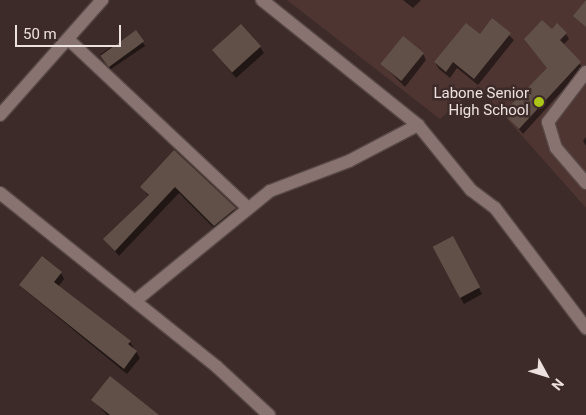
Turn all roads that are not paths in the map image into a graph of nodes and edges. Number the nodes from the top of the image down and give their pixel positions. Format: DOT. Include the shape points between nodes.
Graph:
graph roads {
  1 [pos="102,0"];
  2 [pos="262,0"];
  3 [pos="68,40"];
  4 [pos="586,72"];
  5 [pos="0,116"];
  6 [pos="418,126"];
  7 [pos="586,183"];
  8 [pos="0,193"];
  9 [pos="248,208"];
  10 [pos="135,301"];
  11 [pos="586,328"];
  12 [pos="270,415"];
  1 -- 3 [label="street"];
  2 -- 6 [label="street"];
  3 -- 5 [label="street"];
  3 -- 9 [label="street"];
  4 -- 7 [label="street" via="548,122 556,148"];
  6 -- 9 [label="street" via="349,161 270,191"];
  6 -- 11 [label="street" via="471,190 495,208"];
  8 -- 10 [label="street"];
  9 -- 10 [label="street"];
  10 -- 12 [label="street"];
}
